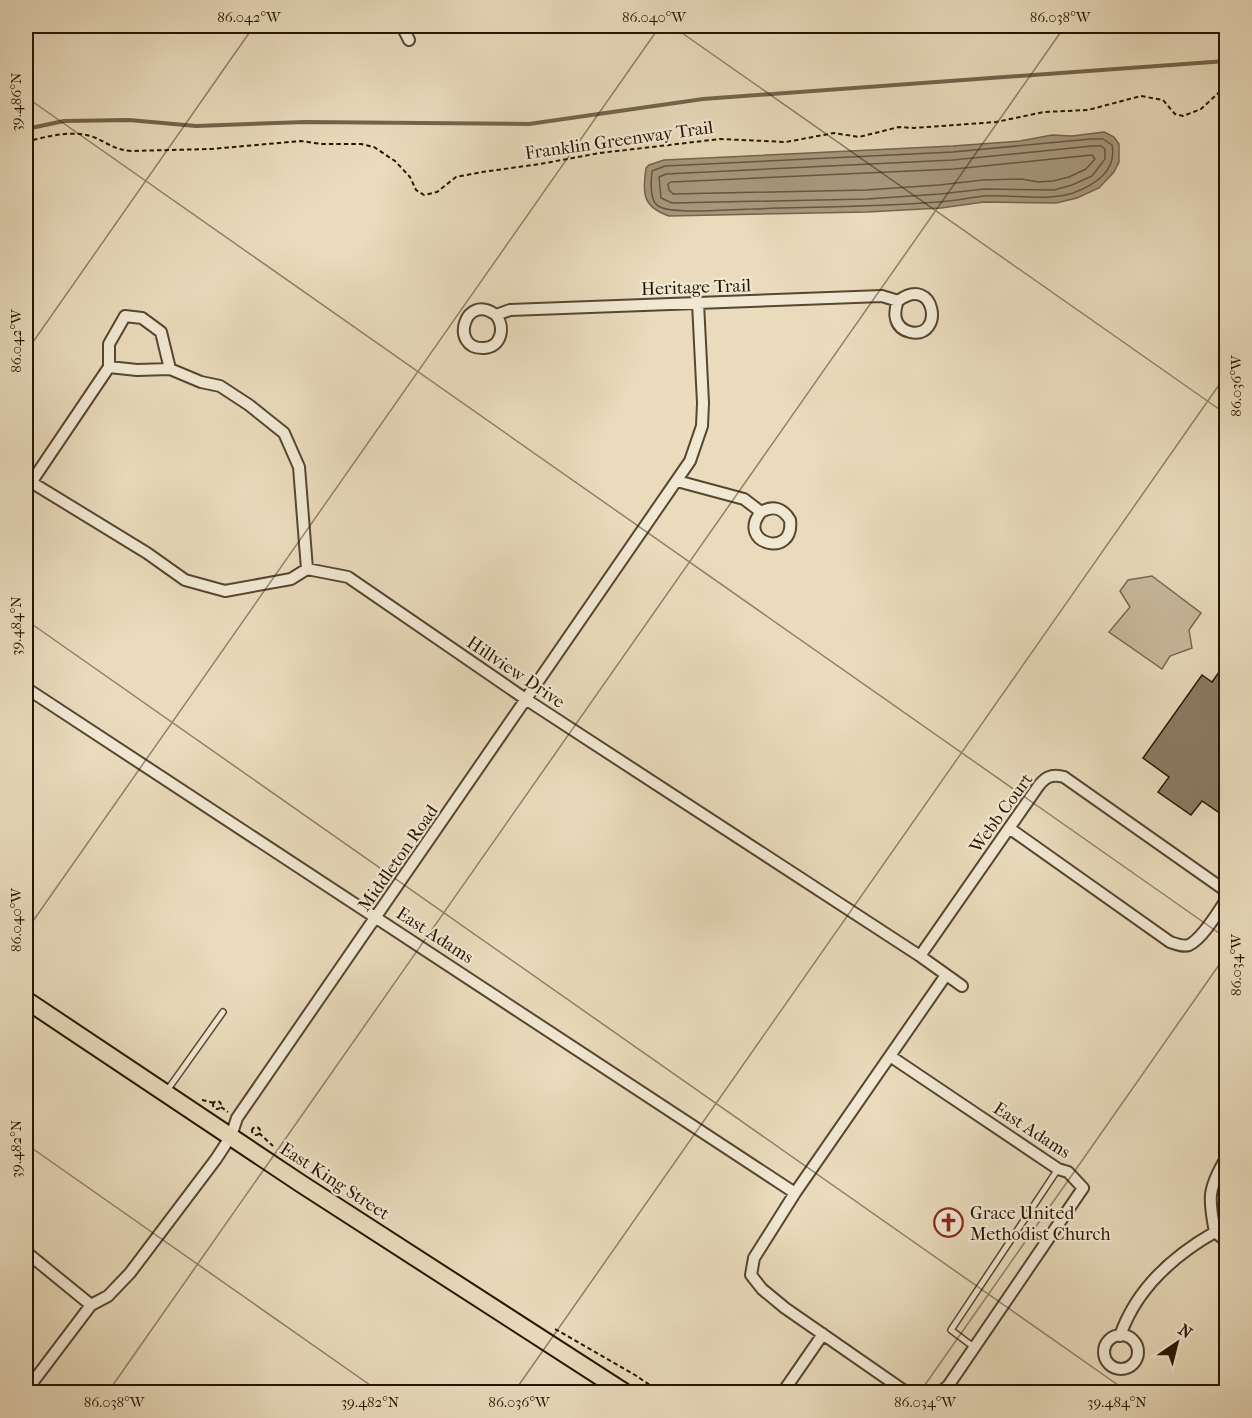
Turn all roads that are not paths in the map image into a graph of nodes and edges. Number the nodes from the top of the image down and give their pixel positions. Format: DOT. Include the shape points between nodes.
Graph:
graph roads {
  1 [pos="402,26"];
  2 [pos="409,40"];
  3 [pos="898,301"];
  4 [pos="698,303"];
  5 [pos="496,315"];
  6 [pos="109,367"];
  7 [pos="170,369"];
  8 [pos="677,481"];
  9 [pos="28,486"];
  10 [pos="761,512"];
  11 [pos="307,569"];
  12 [pos="26,688"];
  13 [pos="527,700"];
  14 [pos="1009,828"];
  15 [pos="1227,891"];
  16 [pos="1227,900"];
  17 [pos="377,917"];
  18 [pos="920,956"];
  19 [pos="946,975"];
  20 [pos="962,986"];
  21 [pos="26,1000"];
  22 [pos="223,1012"];
  23 [pos="890,1056"];
  24 [pos="165,1093"];
  25 [pos="231,1136"];
  26 [pos="1227,1158"];
  27 [pos="1058,1169"];
  28 [pos="795,1193"];
  29 [pos="1215,1232"];
  30 [pos="1227,1241"];
  31 [pos="26,1252"];
  32 [pos="90,1305"];
  33 [pos="823,1334"];
  34 [pos="1120,1336"];
  35 [pos="975,1348"];
  36 [pos="26,1391"];
  37 [pos="624,1392"];
  38 [pos="783,1392"];
  39 [pos="906,1392"];
  40 [pos="940,1392"];
  1 -- 2 [label="street"];
  3 -- 4 [label="street, Heritage Trail" via="882,296"];
  4 -- 5 [label="street, Heritage Trail" via="510,310"];
  4 -- 8 [label="street, Middleton Road" via="702,426 690,461"];
  6 -- 7 [label="street"];
  6 -- 7 [label="street" via="109,344 126,316 142,318 161,332"];
  6 -- 9 [label="street"];
  7 -- 11 [label="street" via="220,386 284,433 299,467"];
  8 -- 10 [label="street" via="744,499"];
  8 -- 13 [label="street, Middleton Road"];
  9 -- 11 [label="street" via="147,553 185,580 225,591 291,579"];
  11 -- 13 [label="street, Hillview Drive" via="348,577"];
  12 -- 17 [label="street, East Adams"];
  13 -- 17 [label="street, Middleton Road"];
  13 -- 18 [label="street, Hillview Drive"];
  14 -- 15 [label="street, Webb Court" via="1042,781 1058,775"];
  14 -- 16 [label="street" via="1179,945 1188,946 1197,939"];
  14 -- 18 [label="street, Webb Court"];
  17 -- 25 [label="street, Middleton Road" via="237,1118"];
  17 -- 28 [label="street, East Adams"];
  18 -- 19 [label="street, Hillview Drive"];
  19 -- 20 [label="street, Hillview Drive"];
  19 -- 23 [label="street"];
  21 -- 24 [label="main road, East King Street"];
  22 -- 24 [label="lane"];
  23 -- 27 [label="street, East Adams"];
  23 -- 28 [label="street"];
  24 -- 25 [label="main road, East King Street"];
  25 -- 32 [label="street, Middleton Road" via="130,1273 108,1296"];
  25 -- 37 [label="main road, East King Street"];
  26 -- 29 [label="street" via="1212,1181 1209,1204"];
  27 -- 35 [label="lane" via="951,1330"];
  27 -- 35 [label="street, East Adams" via="1068,1172 1083,1188"];
  28 -- 33 [label="street" via="754,1258 751,1275 762,1289"];
  29 -- 30 [label="street"];
  29 -- 34 [label="street" via="1166,1266 1142,1293"];
  31 -- 32 [label="street"];
  32 -- 36 [label="street, Middleton Road"];
  33 -- 38 [label="street"];
  33 -- 39 [label="street"];
  35 -- 40 [label="street, East Adams"];
}
